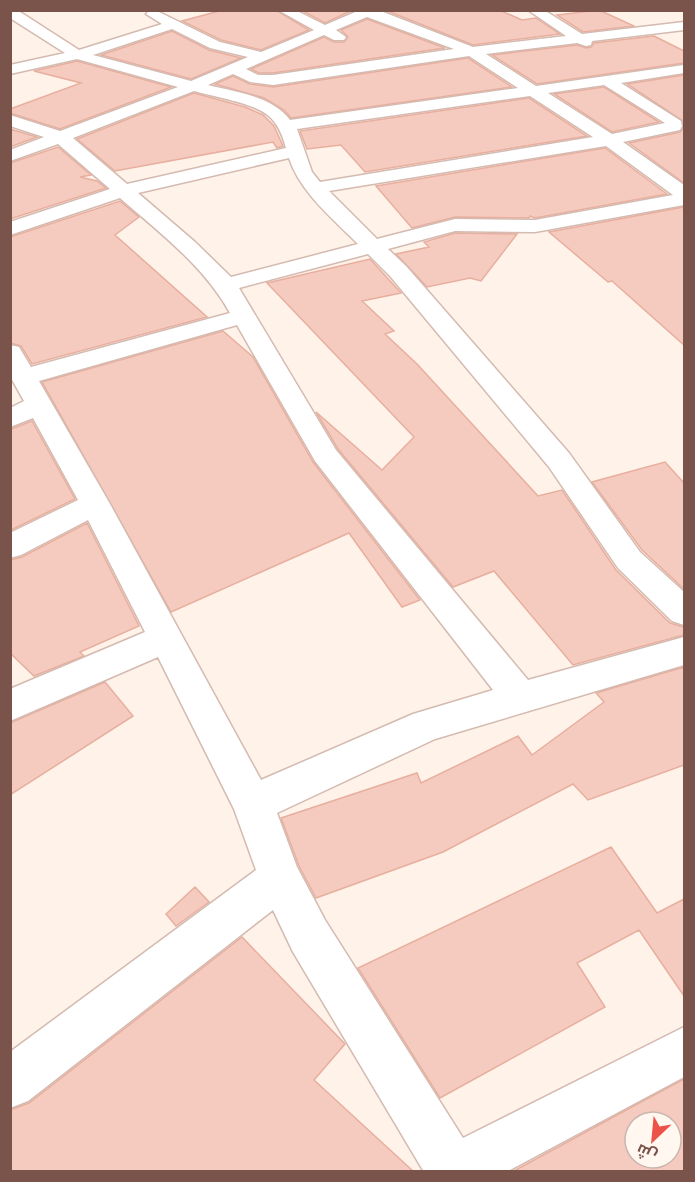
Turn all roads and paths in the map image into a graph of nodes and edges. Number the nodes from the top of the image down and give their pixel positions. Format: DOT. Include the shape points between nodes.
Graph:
graph roads {
  1 [pos="146,10"];
  2 [pos="284,10"];
  3 [pos="534,10"];
  4 [pos="11,11"];
  5 [pos="370,12"];
  6 [pos="681,21"];
  7 [pos="172,25"];
  8 [pos="327,30"];
  9 [pos="580,39"];
  10 [pos="347,41"];
  11 [pos="472,51"];
  12 [pos="601,51"];
  13 [pos="366,52"];
  14 [pos="77,55"];
  15 [pos="265,57"];
  16 [pos="386,63"];
  17 [pos="621,63"];
  18 [pos="235,69"];
  19 [pos="684,69"];
  20 [pos="10,70"];
  21 [pos="642,76"];
  22 [pos="608,81"];
  23 [pos="195,86"];
  24 [pos="535,92"];
  25 [pos="10,120"];
  26 [pos="285,126"];
  27 [pos="61,137"];
  28 [pos="609,140"];
  29 [pos="296,151"];
  30 [pos="10,156"];
  31 [pos="316,188"];
  32 [pos="126,191"];
  33 [pos="684,194"];
  34 [pos="684,199"];
  35 [pos="10,229"];
  36 [pos="375,247"];
  37 [pos="226,285"];
  38 [pos="244,316"];
  39 [pos="10,352"];
  40 [pos="26,378"];
  41 [pos="40,404"];
  42 [pos="10,419"];
  43 [pos="95,504"];
  44 [pos="10,547"];
  45 [pos="684,612"];
  46 [pos="166,638"];
  47 [pos="684,651"];
  48 [pos="520,697"];
  49 [pos="10,706"];
  50 [pos="253,804"];
  51 [pos="280,878"];
  52 [pos="684,1051"];
  53 [pos="10,1083"];
  54 [pos="452,1171"];
  1 -- 7 [label="street"];
  2 -- 8 [label="street"];
  3 -- 9 [label="street"];
  4 -- 14 [label="street"];
  5 -- 8 [label="street"];
  5 -- 11 [label="street"];
  6 -- 9 [label="street"];
  7 -- 14 [label="street"];
  7 -- 15 [label="street" via="215,45"];
  8 -- 10 [label="street"];
  8 -- 15 [label="street"];
  9 -- 11 [label="street"];
  9 -- 12 [label="street"];
  11 -- 16 [label="street"];
  11 -- 24 [label="street"];
  13 -- 16 [label="street"];
  14 -- 20 [label="street"];
  14 -- 23 [label="street"];
  15 -- 18 [label="street"];
  16 -- 18 [label="street" via="273,80 255,79"];
  17 -- 21 [label="street"];
  18 -- 23 [label="street"];
  19 -- 21 [label="street"];
  21 -- 22 [label="street"];
  22 -- 24 [label="street"];
  22 -- 28 [label="street" via="673,121 674,126"];
  23 -- 26 [label="street" via="253,102 276,113"];
  23 -- 27 [label="street"];
  24 -- 26 [label="street"];
  24 -- 28 [label="street"];
  25 -- 27 [label="street"];
  26 -- 29 [label="street"];
  27 -- 30 [label="street"];
  27 -- 32 [label="street"];
  28 -- 31 [label="street"];
  28 -- 33 [label="street"];
  29 -- 31 [label="street" via="303,173"];
  29 -- 32 [label="street"];
  31 -- 36 [label="street"];
  32 -- 35 [label="street"];
  32 -- 37 [label="street"];
  34 -- 36 [label="street" via="535,226 455,225"];
  36 -- 37 [label="street"];
  36 -- 45 [label="street" via="559,460 629,560"];
  37 -- 38 [label="street"];
  38 -- 40 [label="street"];
  38 -- 48 [label="street" via="325,455"];
  39 -- 40 [label="street"];
  40 -- 41 [label="street"];
  41 -- 42 [label="street"];
  41 -- 43 [label="street"];
  43 -- 44 [label="street"];
  43 -- 46 [label="street"];
  46 -- 49 [label="street"];
  46 -- 50 [label="street"];
  47 -- 48 [label="street"];
  48 -- 50 [label="street" via="426,725"];
  50 -- 51 [label="street"];
  51 -- 53 [label="street"];
  51 -- 54 [label="street" via="309,936"];
  52 -- 54 [label="street"];
}
